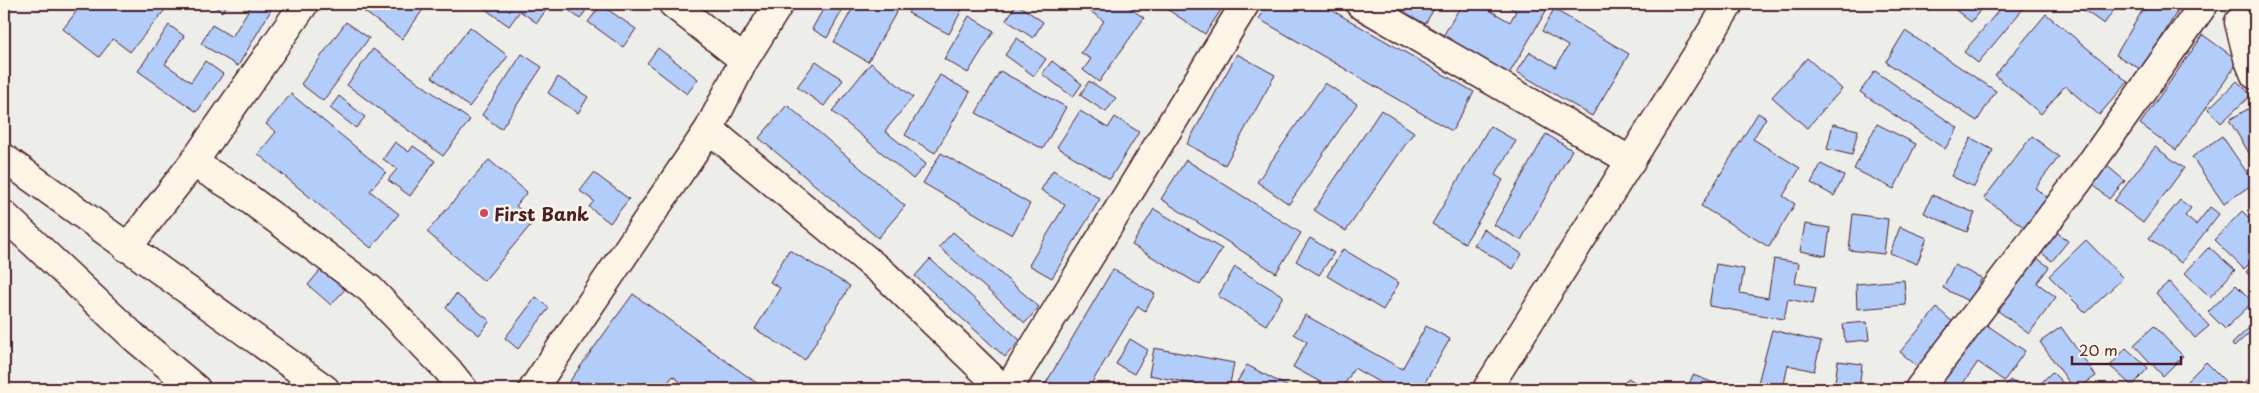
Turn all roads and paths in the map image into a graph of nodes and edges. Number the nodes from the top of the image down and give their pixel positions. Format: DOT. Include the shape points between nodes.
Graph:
graph roads {
  1 [pos="304,4"];
  2 [pos="673,4"];
  3 [pos="779,4"];
  4 [pos="1244,4"];
  5 [pos="1360,4"];
  6 [pos="1729,4"];
  7 [pos="2204,4"];
  8 [pos="2214,4"];
  9 [pos="2247,27"];
  10 [pos="744,60"];
  11 [pos="2255,74"];
  12 [pos="709,130"];
  13 [pos="4,158"];
  14 [pos="1631,161"];
  15 [pos="193,163"];
  16 [pos="4,215"];
  17 [pos="127,248"];
  18 [pos="196,389"];
  19 [pos="325,389"];
  20 [pos="463,389"];
  21 [pos="534,389"];
  22 [pos="1003,389"];
  23 [pos="1008,389"];
  24 [pos="1487,389"];
  25 [pos="1919,389"];
  1 -- 15 [label="street"];
  2 -- 10 [label="street"];
  3 -- 10 [label="street"];
  4 -- 23 [label="street"];
  5 -- 14 [label="street"];
  6 -- 14 [label="street"];
  7 -- 25 [label="street" via="2079,180"];
  8 -- 9 [label="street"];
  9 -- 11 [label="street" via="2248,58"];
  10 -- 12 [label="street"];
  12 -- 21 [label="street"];
  12 -- 22 [label="street" via="885,275"];
  13 -- 17 [label="street"];
  14 -- 24 [label="street"];
  15 -- 17 [label="street"];
  15 -- 20 [label="street" via="233,186 370,290"];
  16 -- 18 [label="street" via="135,338"];
  17 -- 19 [label="street"];
}
